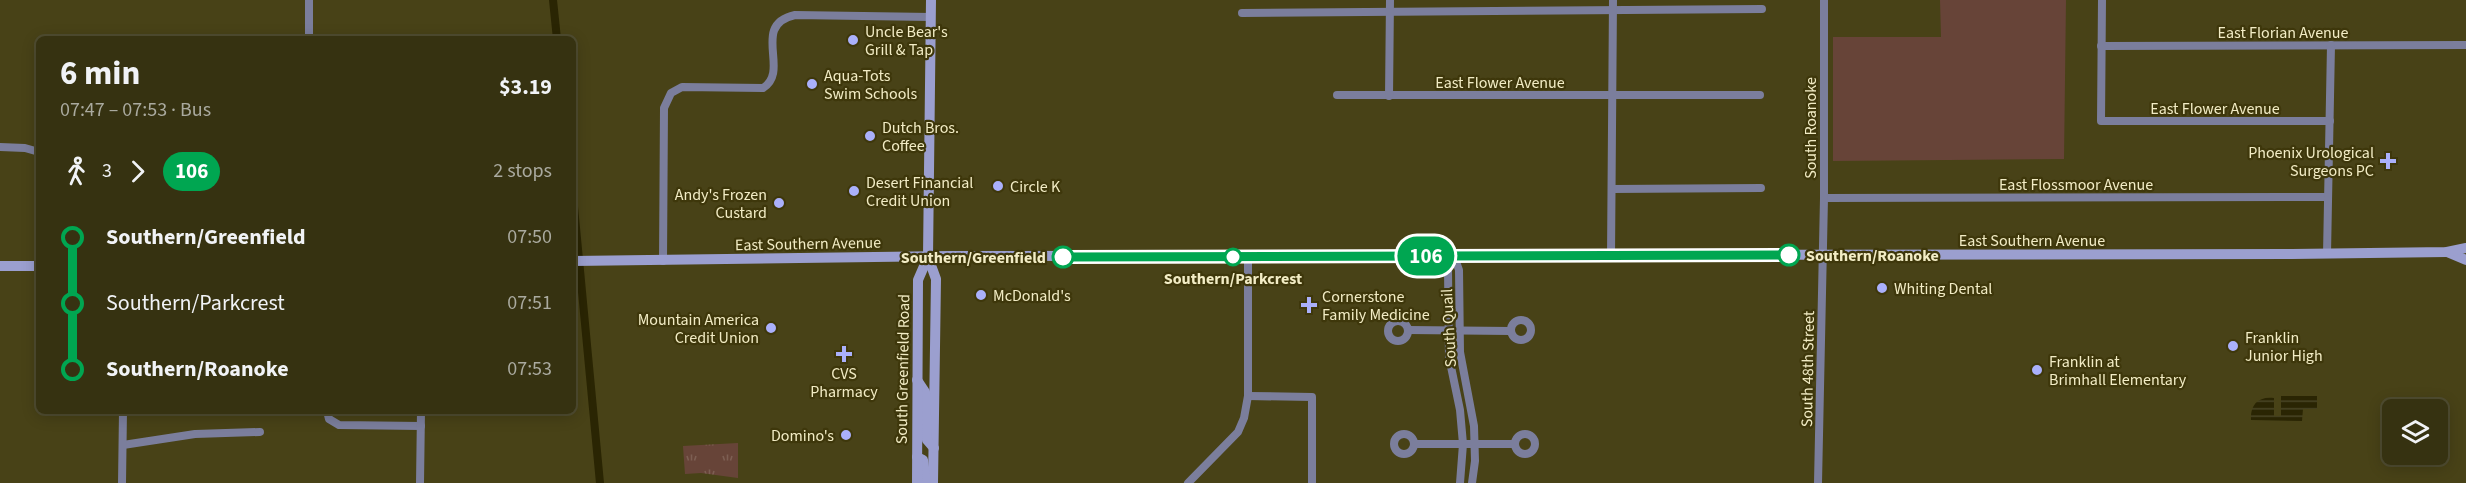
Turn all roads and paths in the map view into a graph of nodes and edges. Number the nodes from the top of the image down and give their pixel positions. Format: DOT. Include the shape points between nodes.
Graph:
graph roads {
  1 [pos="309,0"];
  2 [pos="931,0"];
  3 [pos="1389,0"];
  4 [pos="1613,0"];
  5 [pos="1824,0"];
  6 [pos="2102,0"];
  7 [pos="1762,9"];
  8 [pos="1613,10"];
  9 [pos="1389,12"];
  10 [pos="1242,13"];
  11 [pos="931,17"];
  12 [pos="309,36"];
  13 [pos="2331,45"];
  14 [pos="2466,45"];
  15 [pos="2101,46"];
  16 [pos="1337,95"];
  17 [pos="1760,95"];
  18 [pos="1389,96"];
  19 [pos="1612,96"];
  20 [pos="2330,121"];
  21 [pos="0,147"];
  22 [pos="36,151"];
  23 [pos="1761,188"];
  24 [pos="1612,189"];
  25 [pos="2328,197"];
  26 [pos="1824,198"];
  27 [pos="2466,248"];
  28 [pos="2447,252"];
  29 [pos="2327,254"];
  30 [pos="1823,255"];
  31 [pos="1454,256"];
  32 [pos="1611,256"];
  33 [pos="928,257"];
  34 [pos="1248,257"];
  35 [pos="2466,260"];
  36 [pos="576,261"];
  37 [pos="663,261"];
  38 [pos="0,266"];
  39 [pos="36,266"];
  40 [pos="1448,300"];
  41 [pos="1459,301"];
  42 [pos="1408,330"];
  43 [pos="1449,330"];
  44 [pos="1459,330"];
  45 [pos="1511,331"];
  46 [pos="917,380"];
  47 [pos="1248,396"];
  48 [pos="123,414"];
  49 [pos="421,414"];
  50 [pos="328,415"];
  51 [pos="421,426"];
  52 [pos="260,432"];
  53 [pos="1414,444"];
  54 [pos="1463,444"];
  55 [pos="1474,444"];
  56 [pos="1515,444"];
  57 [pos="123,445"];
  58 [pos="934,447"];
  59 [pos="917,457"];
  60 [pos="122,483"];
  61 [pos="420,483"];
  62 [pos="917,483"];
  63 [pos="926,483"];
  64 [pos="933,483"];
  65 [pos="1188,483"];
  66 [pos="1312,483"];
  67 [pos="1460,483"];
  68 [pos="1472,483"];
  69 [pos="1818,483"];
  1 -- 12 [label="street"];
  2 -- 11 [label="main road, South Greenfield Road"];
  3 -- 9 [label="street"];
  4 -- 8 [label="street"];
  5 -- 26 [label="street, South Roanoke"];
  6 -- 15 [label="street"];
  7 -- 8 [label="street"];
  8 -- 9 [label="street"];
  8 -- 19 [label="street"];
  9 -- 10 [label="street"];
  9 -- 18 [label="street"];
  11 -- 33 [label="main road, South Greenfield Road"];
  11 -- 37 [label="street" via="785,17 772,33 773,76 769,84 682,87 671,93 664,108"];
  13 -- 14 [label="street, East Florian Avenue"];
  13 -- 15 [label="street, East Florian Avenue"];
  13 -- 20 [label="street"];
  15 -- 20 [label="street, East Flower Avenue" via="2101,121"];
  16 -- 18 [label="street, East Flower Avenue"];
  17 -- 19 [label="street, East Flower Avenue"];
  18 -- 19 [label="street, East Flower Avenue"];
  19 -- 24 [label="street"];
  20 -- 25 [label="street"];
  21 -- 22 [label="street"];
  23 -- 24 [label="street"];
  24 -- 32 [label="street"];
  25 -- 26 [label="street, East Flossmoor Avenue"];
  25 -- 29 [label="street"];
  26 -- 30 [label="street, South Roanoke"];
  27 -- 28 [label="main road, East Southern Avenue"];
  28 -- 29 [label="main road, East Southern Avenue"];
  28 -- 35 [label="main road, East Southern Avenue"];
  29 -- 30 [label="main road, East Southern Avenue"];
  30 -- 32 [label="main road, East Southern Avenue"];
  30 -- 69 [label="street, South 48th Street"];
  31 -- 32 [label="main road, East Southern Avenue"];
  31 -- 34 [label="main road, East Southern Avenue"];
  31 -- 40 [label="street, South Quail" via="1448,270"];
  31 -- 41 [label="street, South Quail" via="1459,270"];
  33 -- 34 [label="main road, East Southern Avenue"];
  33 -- 37 [label="main road, East Southern Avenue"];
  33 -- 46 [label="main road, South Greenfield Road" via="918,280"];
  33 -- 58 [label="main road, South Greenfield Road" via="936,279"];
  34 -- 47 [label="street"];
  36 -- 37 [label="main road, East Southern Avenue"];
  38 -- 39 [label="main road"];
  40 -- 41 [label="street"];
  40 -- 43 [label="street, South Quail"];
  41 -- 44 [label="street, South Quail"];
  42 -- 43 [label="street"];
  43 -- 44 [label="street"];
  43 -- 54 [label="street, South Quail" via="1450,366"];
  44 -- 45 [label="street"];
  44 -- 55 [label="street, South Quail"];
  46 -- 58 [label="main road" via="925,392 927,440"];
  46 -- 59 [label="main road, South Greenfield Road"];
  47 -- 65 [label="street" via="1238,432"];
  47 -- 66 [label="street" via="1312,397"];
  48 -- 57 [label="street"];
  49 -- 51 [label="street"];
  50 -- 51 [label="street" via="339,425"];
  51 -- 61 [label="street"];
  52 -- 57 [label="street" via="195,434"];
  53 -- 54 [label="street"];
  54 -- 55 [label="street"];
  54 -- 67 [label="street, South Quail"];
  55 -- 56 [label="street"];
  55 -- 68 [label="street, South Quail"];
  57 -- 60 [label="street"];
  58 -- 64 [label="main road, South Greenfield Road"];
  59 -- 62 [label="main road, South Greenfield Road"];
  59 -- 63 [label="main road" via="923,460"];
}
